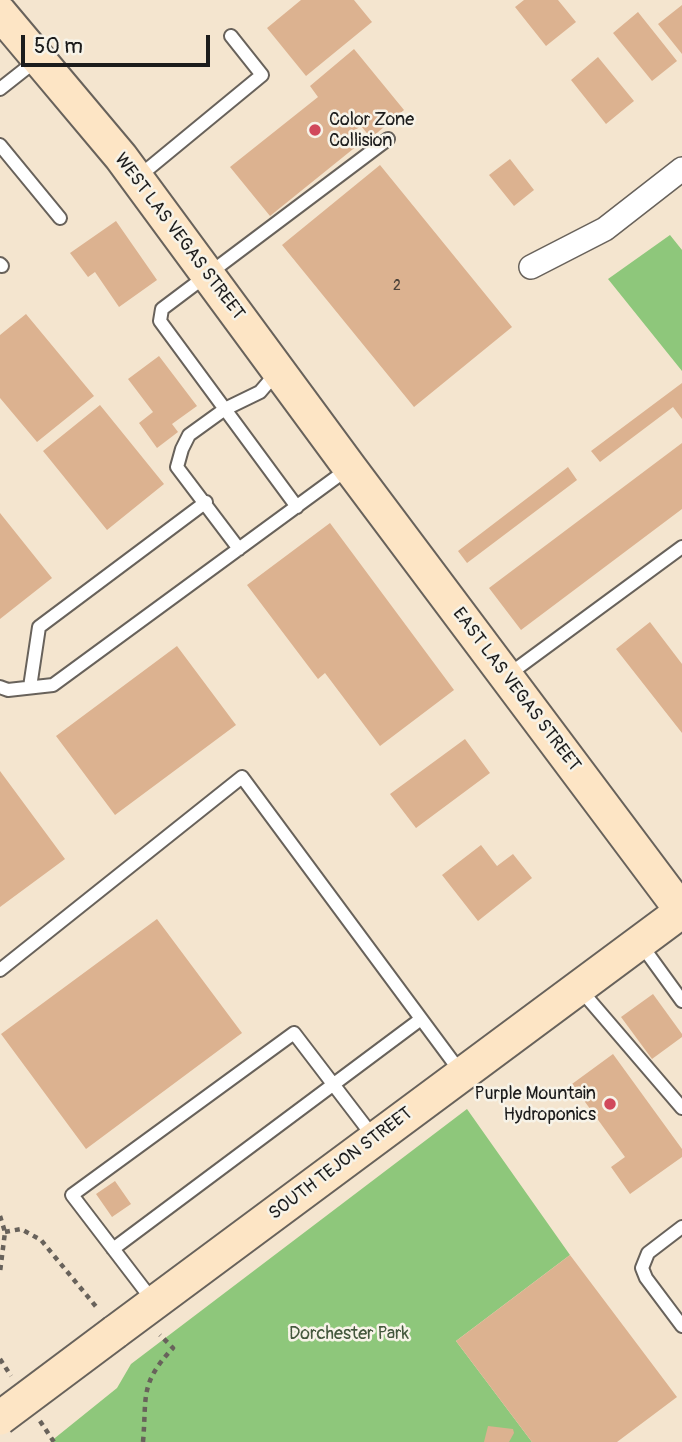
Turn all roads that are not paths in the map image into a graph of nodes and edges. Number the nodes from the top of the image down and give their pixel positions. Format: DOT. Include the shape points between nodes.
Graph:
graph roads {
  1 [pos="0,13"];
  2 [pos="231,36"];
  3 [pos="38,59"];
  4 [pos="0,89"];
  5 [pos="388,139"];
  6 [pos="0,145"];
  7 [pos="5,160"];
  8 [pos="682,169"];
  9 [pos="137,178"];
  10 [pos="60,218"];
  11 [pos="531,267"];
  12 [pos="208,276"];
  13 [pos="278,371"];
  14 [pos="225,409"];
  15 [pos="350,468"];
  16 [pos="206,502"];
  17 [pos="297,507"];
  18 [pos="682,547"];
  19 [pos="239,549"];
  20 [pos="506,677"];
  21 [pos="0,687"];
  22 [pos="30,687"];
  23 [pos="682,911"];
  24 [pos="640,943"];
  25 [pos="0,971"];
  26 [pos="579,988"];
  27 [pos="682,1001"];
  28 [pos="421,1019"];
  29 [pos="462,1075"];
  30 [pos="334,1085"];
  31 [pos="682,1108"];
  32 [pos="375,1139"];
  33 [pos="682,1227"];
  34 [pos="113,1249"];
  35 [pos="148,1308"];
  36 [pos="682,1326"];
  37 [pos="0,1418"];
  1 -- 3 [label="street, WEST LAS VEGAS STREET"];
  2 -- 9 [label="lane" via="262,75"];
  3 -- 4 [label="lane"];
  3 -- 9 [label="street, WEST LAS VEGAS STREET"];
  5 -- 12 [label="lane"];
  6 -- 7 [label="lane"];
  7 -- 10 [label="lane"];
  8 -- 11 [label="street" via="605,229"];
  9 -- 12 [label="street, WEST LAS VEGAS STREET"];
  12 -- 13 [label="street, WEST LAS VEGAS STREET"];
  12 -- 14 [label="lane" via="162,309 160,321"];
  13 -- 14 [label="lane" via="260,392"];
  13 -- 15 [label="street, WEST LAS VEGAS STREET"];
  14 -- 16 [label="lane" via="189,435 177,467"];
  14 -- 17 [label="lane"];
  15 -- 17 [label="lane"];
  15 -- 20 [label="street, EAST LAS VEGAS STREET"];
  16 -- 19 [label="lane"];
  16 -- 22 [label="lane" via="39,627"];
  17 -- 19 [label="lane"];
  18 -- 20 [label="lane"];
  19 -- 22 [label="lane" via="53,685"];
  20 -- 23 [label="street, EAST LAS VEGAS STREET"];
  21 -- 22 [label="lane"];
  23 -- 24 [label="street, SOUTH TEJON STREET"];
  24 -- 26 [label="street, SOUTH TEJON STREET"];
  24 -- 27 [label="lane"];
  25 -- 28 [label="lane" via="242,777"];
  26 -- 29 [label="street, SOUTH TEJON STREET"];
  26 -- 31 [label="lane"];
  28 -- 29 [label="lane"];
  28 -- 30 [label="lane"];
  29 -- 32 [label="street, SOUTH TEJON STREET"];
  30 -- 32 [label="lane"];
  30 -- 34 [label="lane"];
  30 -- 34 [label="lane" via="294,1033 72,1195"];
  32 -- 35 [label="street, SOUTH TEJON STREET"];
  33 -- 36 [label="lane" via="648,1253 642,1268"];
  34 -- 35 [label="lane"];
  35 -- 37 [label="street, SOUTH TEJON STREET, bridge"];
}
